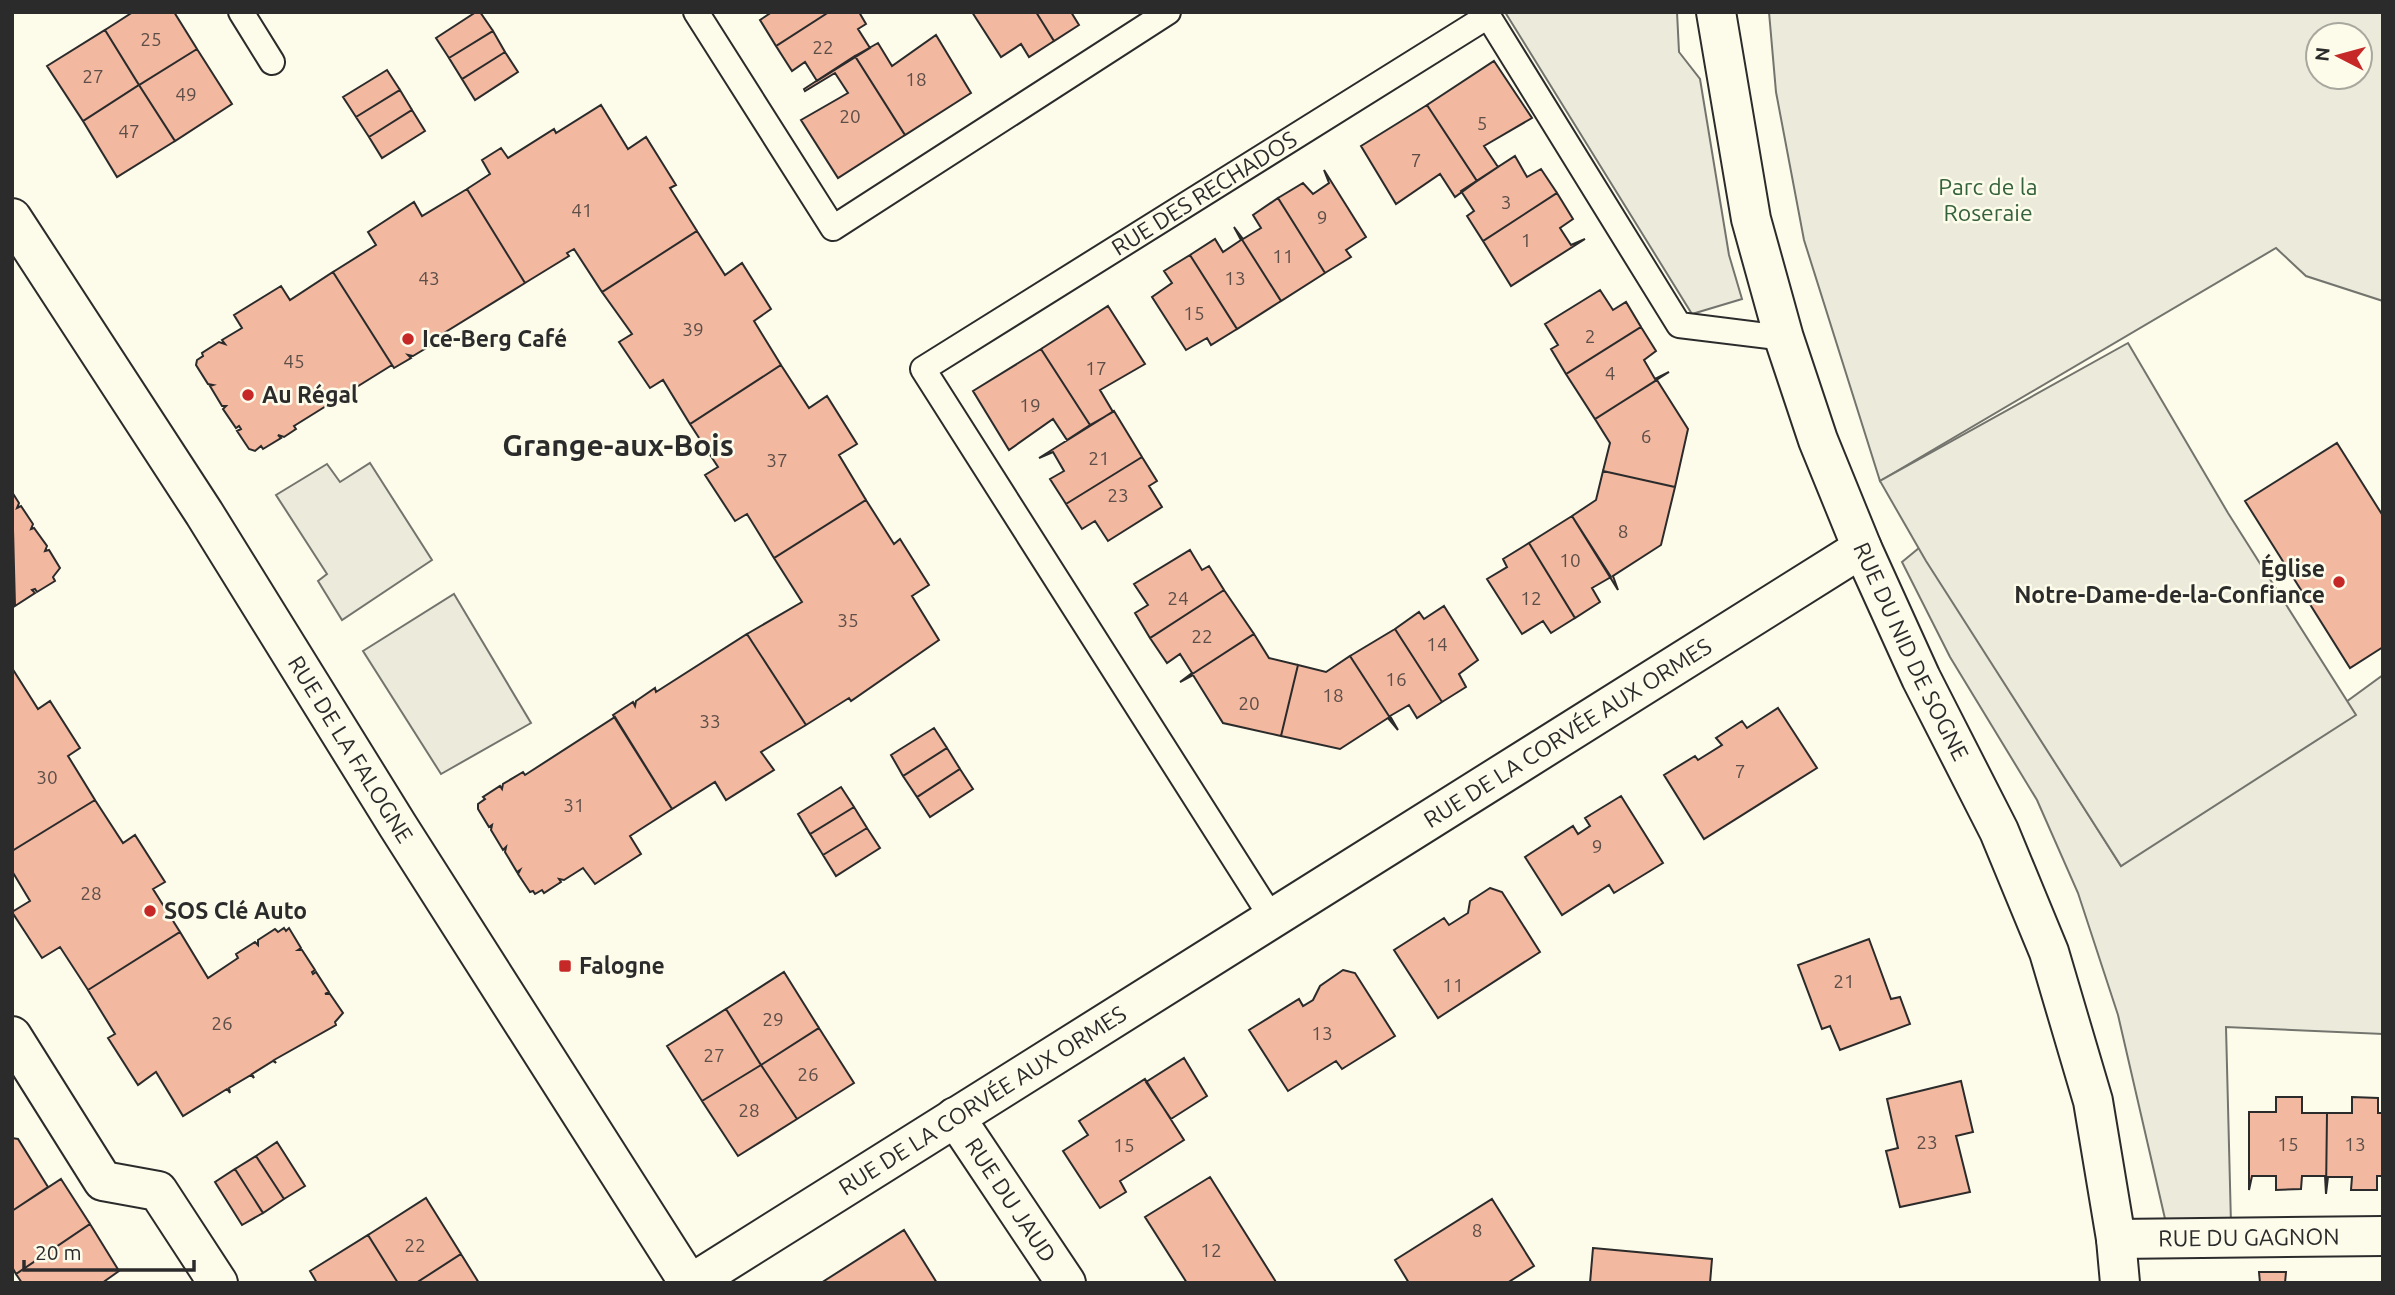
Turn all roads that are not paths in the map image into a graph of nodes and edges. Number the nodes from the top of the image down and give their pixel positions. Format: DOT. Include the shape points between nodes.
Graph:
graph roads {
  1 [pos="241,12"];
  2 [pos="696,12"];
  3 [pos="1168,12"];
  4 [pos="1716,12"];
  5 [pos="272,62"];
  6 [pos="12,218"];
  7 [pos="1784,338"];
  8 [pos="1862,548"];
  9 [pos="1272,918"];
  10 [pos="12,1036"];
  11 [pos="956,1117"];
  12 [pos="2383,1236"];
  13 [pos="2116,1239"];
  14 [pos="218,1283"];
  15 [pos="690,1283"];
  16 [pos="1066,1283"];
  17 [pos="2120,1283"];
  1 -- 5 [label="lane"];
  2 -- 3 [label="lane" via="833,228"];
  4 -- 7 [label="street, RUE DU NID DE SOGNE" via="1751,219"];
  6 -- 15 [label="street, RUE DE LA FALOGNE"];
  7 -- 8 [label="street, RUE DU NID DE SOGNE" via="1818,440"];
  7 -- 9 [label="lane, RUE DES RECHADOS" via="1679,325 1488,16 923,369"];
  8 -- 9 [label="street, RUE DE LA CORVÉE AUX ORMES"];
  8 -- 13 [label="street, RUE DU NID DE SOGNE" via="1921,678 1999,831 2049,952 2093,1101"];
  9 -- 11 [label="street, RUE DE LA CORVÉE AUX ORMES"];
  10 -- 14 [label="street" via="103,1181 158,1191"];
  11 -- 15 [label="street, RUE DE LA CORVÉE AUX ORMES"];
  11 -- 16 [label="street, RUE DU JAUD"];
  12 -- 13 [label="street, RUE DU GAGNON"];
  13 -- 17 [label="street, RUE DU NID DE SOGNE"];
}
